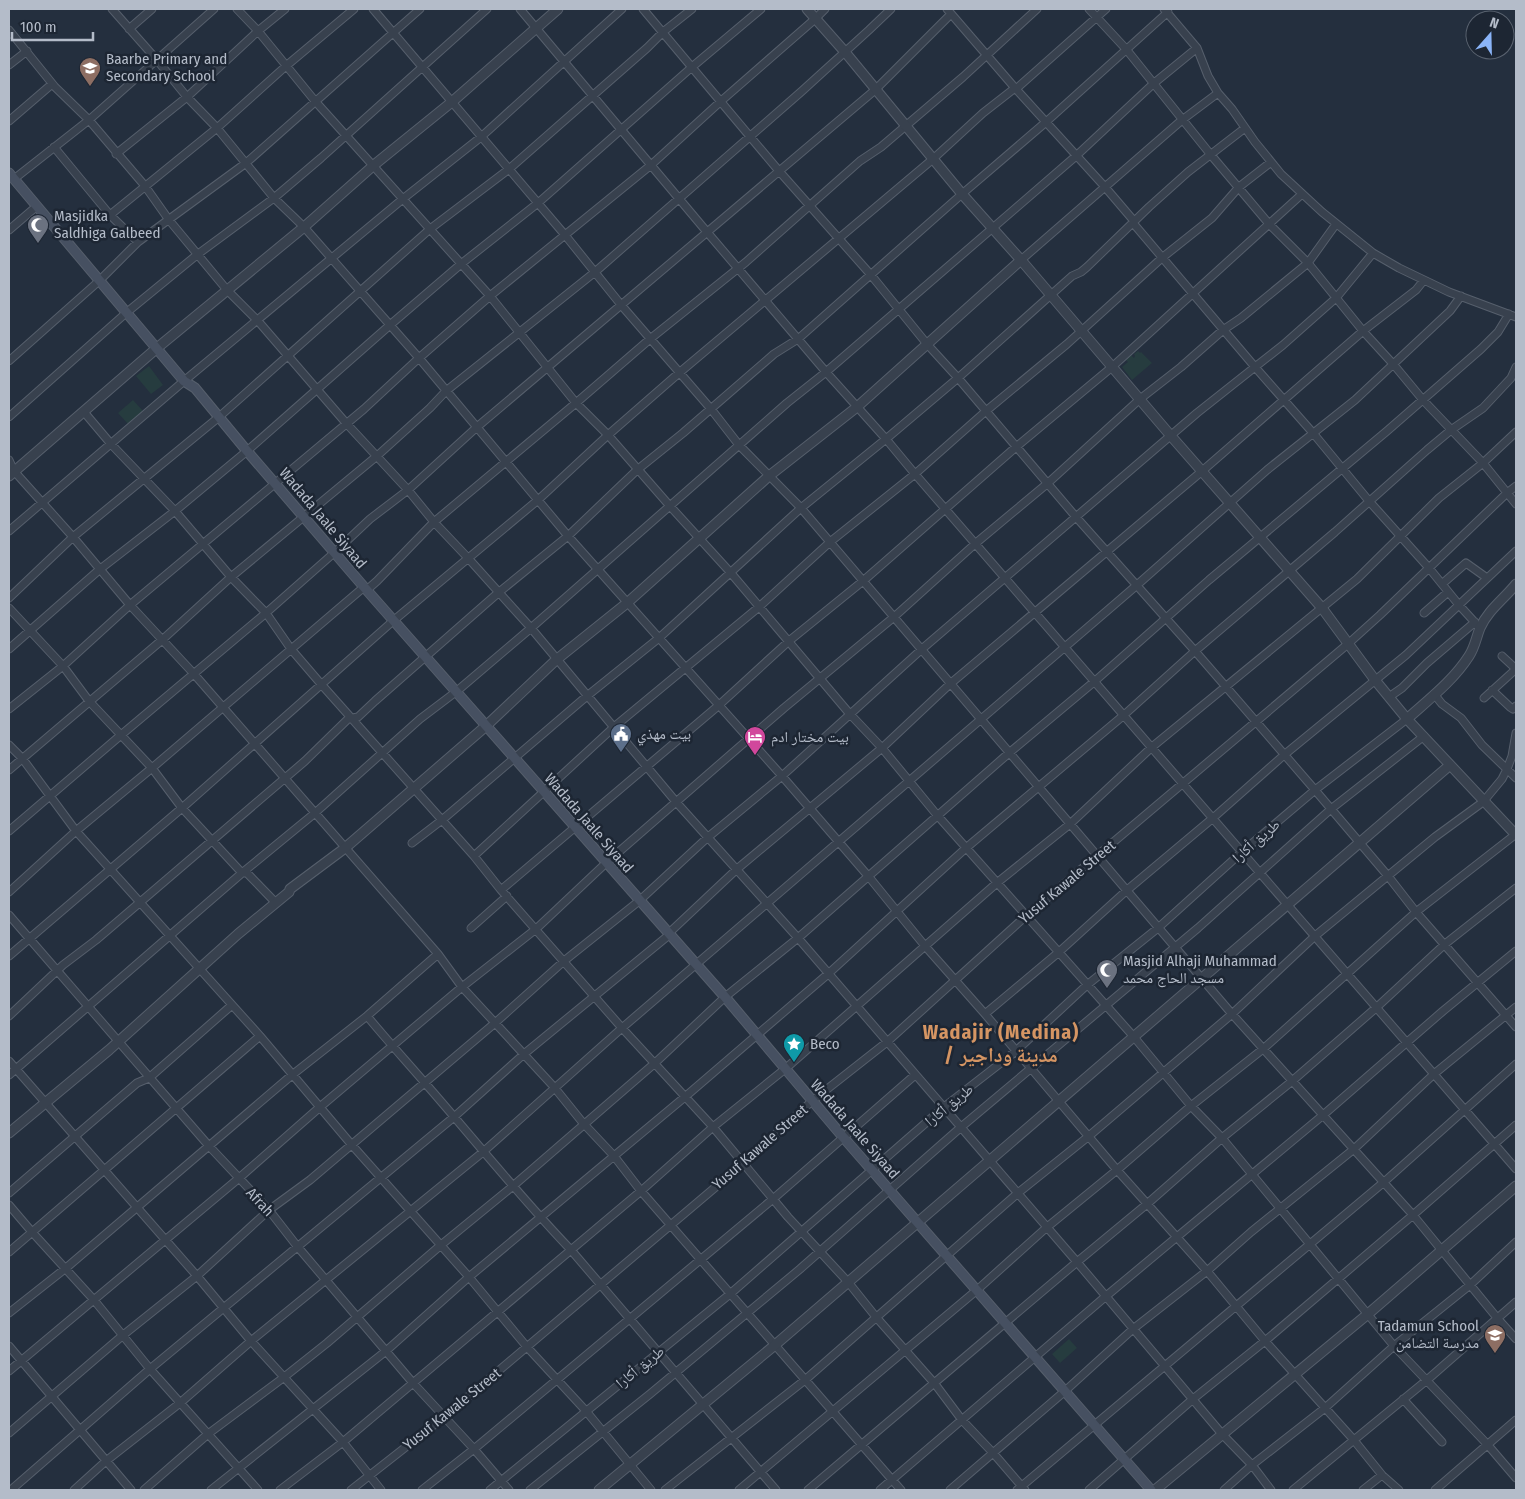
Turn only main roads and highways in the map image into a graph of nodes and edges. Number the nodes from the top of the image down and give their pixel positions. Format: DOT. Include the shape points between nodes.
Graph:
graph roads {
  1 [pos="11,176"];
  2 [pos="1151,1490"];
  1 -- 2 [label="main road, Wadada Jaale Siyaad" via="184,381 195,388 364,587"];
}
